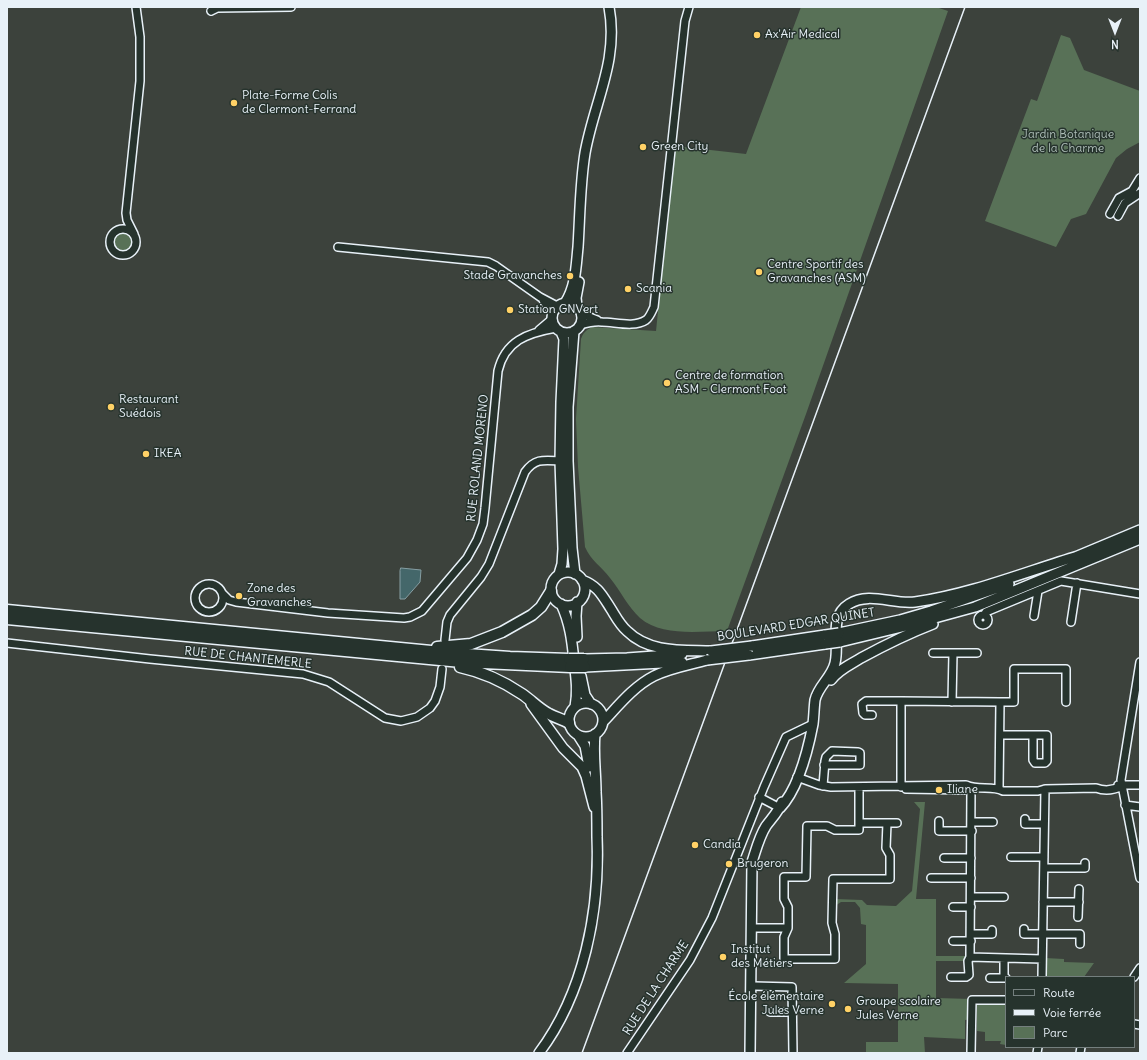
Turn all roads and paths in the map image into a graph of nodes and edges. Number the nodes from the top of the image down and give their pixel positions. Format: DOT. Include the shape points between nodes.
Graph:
graph roads {
  1 [pos="136,7"];
  2 [pos="291,7"];
  3 [pos="609,7"];
  4 [pos="689,7"];
  5 [pos="211,11"];
  6 [pos="592,125"];
  7 [pos="1140,178"];
  8 [pos="1140,193"];
  9 [pos="126,214"];
  10 [pos="1110,214"];
  11 [pos="1118,216"];
  12 [pos="118,229"];
  13 [pos="134,234"];
  14 [pos="338,247"];
  15 [pos="556,310"];
  16 [pos="580,310"];
  17 [pos="601,322"];
  18 [pos="577,328"];
  19 [pos="559,330"];
  20 [pos="539,331"];
  21 [pos="560,461"];
  22 [pos="1140,530"];
  23 [pos="1140,539"];
  24 [pos="1078,556"];
  25 [pos="559,574"];
  26 [pos="578,577"];
  27 [pos="1077,583"];
  28 [pos="551,591"];
  29 [pos="1038,591"];
  30 [pos="222,593"];
  31 [pos="1140,594"];
  32 [pos="577,602"];
  33 [pos="561,604"];
  34 [pos="255,605"];
  35 [pos="221,607"];
  36 [pos="7,610"];
  37 [pos="963,611"];
  38 [pos="984,615"];
  39 [pos="1034,616"];
  40 [pos="7,618"];
  41 [pos="1071,622"];
  42 [pos="840,637"];
  43 [pos="445,640"];
  44 [pos="7,643"];
  45 [pos="366,645"];
  46 [pos="711,651"];
  47 [pos="751,651"];
  48 [pos="933,653"];
  49 [pos="953,653"];
  50 [pos="977,653"];
  51 [pos="423,658"];
  52 [pos="707,660"];
  53 [pos="1140,662"];
  54 [pos="569,663"];
  55 [pos="584,663"];
  56 [pos="442,669"];
  57 [pos="523,695"];
  58 [pos="901,701"];
  59 [pos="952,702"];
  60 [pos="1000,702"];
  61 [pos="1066,702"];
  62 [pos="591,704"];
  63 [pos="575,707"];
  64 [pos="815,708"];
  65 [pos="872,715"];
  66 [pos="603,722"];
  67 [pos="569,723"];
  68 [pos="813,724"];
  69 [pos="595,734"];
  70 [pos="578,735"];
  71 [pos="1000,735"];
  72 [pos="1033,735"];
  73 [pos="824,765"];
  74 [pos="797,777"];
  75 [pos="1140,785"];
  76 [pos="822,786"];
  77 [pos="1122,786"];
  78 [pos="859,787"];
  79 [pos="901,787"];
  80 [pos="971,788"];
  81 [pos="999,788"];
  82 [pos="1044,789"];
  83 [pos="759,797"];
  84 [pos="1125,805"];
  85 [pos="1140,807"];
  86 [pos="780,808"];
  87 [pos="596,816"];
  88 [pos="1025,819"];
  89 [pos="939,821"];
  90 [pos="972,822"];
  91 [pos="993,822"];
  92 [pos="859,823"];
  93 [pos="887,823"];
  94 [pos="897,823"];
  95 [pos="1044,824"];
  96 [pos="972,831"];
  97 [pos="1011,857"];
  98 [pos="1044,857"];
  99 [pos="944,858"];
  100 [pos="972,858"];
  101 [pos="1085,863"];
  102 [pos="1044,868"];
  103 [pos="1140,873"];
  104 [pos="931,878"];
  105 [pos="971,878"];
  106 [pos="1079,889"];
  107 [pos="971,897"];
  108 [pos="1004,897"];
  109 [pos="1043,902"];
  110 [pos="1079,902"];
  111 [pos="953,907"];
  112 [pos="971,907"];
  113 [pos="1078,917"];
  114 [pos="753,928"];
  115 [pos="788,928"];
  116 [pos="1024,929"];
  117 [pos="992,930"];
  118 [pos="1043,934"];
  119 [pos="971,938"];
  120 [pos="953,941"];
  121 [pos="1080,944"];
  122 [pos="970,957"];
  123 [pos="1004,958"];
  124 [pos="1042,959"];
  125 [pos="1042,976"];
  126 [pos="951,977"];
  127 [pos="990,978"];
  128 [pos="1005,978"];
  129 [pos="754,986"];
  130 [pos="1005,1000"];
  131 [pos="770,1012"];
  132 [pos="792,1012"];
  133 [pos="628,1052"];
  134 [pos="539,1053"];
  135 [pos="750,1053"];
  136 [pos="754,1053"];
  137 [pos="793,1053"];
  138 [pos="972,1053"];
  1 -- 9 [label="street" via="140,37 140,81"];
  2 -- 5 [label="street" via="217,8"];
  3 -- 6 [label="main road" via="612,37 608,69"];
  4 -- 17 [label="street" via="685,21 654,307 646,320 640,322"];
  6 -- 15 [label="main road" via="585,153 575,276 569,296"];
  6 -- 16 [label="main road" via="576,298"];
  7 -- 10 [label="street" via="1132,191 1119,198"];
  8 -- 11 [label="street" via="1125,203"];
  9 -- 12 [label="street"];
  9 -- 13 [label="street"];
  12 -- 13 [label="street" via="127,229"];
  12 -- 13 [label="street" via="112,234 109,242 111,249 117,254 125,255 132,251 136,243"];
  14 -- 15 [label="street" via="488,262"];
  15 -- 16 [label="main road" via="574,304"];
  15 -- 19 [label="main road"];
  15 -- 20 [label="street"];
  16 -- 17 [label="street"];
  16 -- 18 [label="main road"];
  17 -- 18 [label="street" via="588,322"];
  18 -- 19 [label="main road" via="566,333"];
  18 -- 26 [label="main road" via="568,407 568,461 572,548"];
  19 -- 20 [label="street"];
  19 -- 21 [label="main road" via="564,339"];
  20 -- 34 [label="street, RUE ROLAND MORENO" via="514,343 507,349 500,362 483,524 466,558 422,611 410,617 397,618"];
  21 -- 25 [label="main road" via="563,549"];
  21 -- 43 [label="street" via="536,462 525,472 488,564 481,577 450,615"];
  22 -- 24 [label="main road, BOULEVARD EDGAR QUINET"];
  23 -- 37 [label="main road, BOULEVARD EDGAR QUINET"];
  24 -- 42 [label="main road, BOULEVARD EDGAR QUINET" via="931,611"];
  24 -- 64 [label="main road" via="934,598 914,602 872,598 850,603 841,611 836,622 835,663 821,687"];
  25 -- 26 [label="main road" via="570,572"];
  25 -- 28 [label="main road" via="552,582"];
  26 -- 32 [label="main road" via="584,589 581,599"];
  26 -- 46 [label="main road" via="598,588 621,624 638,640 660,648"];
  27 -- 29 [label="street" via="1061,581"];
  27 -- 31 [label="street"];
  27 -- 41 [label="street"];
  28 -- 33 [label="main road" via="553,597"];
  28 -- 45 [label="highway" via="541,607 532,615 502,632 471,644 434,647"];
  29 -- 38 [label="street"];
  29 -- 39 [label="street"];
  30 -- 34 [label="street" via="232,601"];
  30 -- 35 [label="street"];
  30 -- 35 [label="street" via="216,586 209,584 202,586 196,597 197,605 203,611 214,612"];
  32 -- 33 [label="main road" via="572,605"];
  32 -- 62 [label="main road" via="576,630 582,685"];
  33 -- 63 [label="main road" via="570,630 577,694"];
  34 -- 35 [label="street" via="232,604"];
  36 -- 45 [label="highway"];
  37 -- 42 [label="main road, BOULEVARD EDGAR QUINET" via="902,627"];
  37 -- 64 [label="main road" via="902,636 838,671 825,688"];
  40 -- 51 [label="highway"];
  42 -- 47 [label="main road, BOULEVARD EDGAR QUINET, bridge"];
  44 -- 56 [label="street, RUE DE CHANTEMERLE" via="303,674 329,682 386,718 401,721 418,717 430,708 438,694"];
  45 -- 54 [label="highway"];
  46 -- 47 [label="main road, BOULEVARD EDGAR QUINET, bridge"];
  46 -- 55 [label="main road, BOULEVARD EDGAR QUINET"];
  47 -- 52 [label="main road, BOULEVARD EDGAR QUINET, bridge"];
  48 -- 49 [label="street"];
  49 -- 50 [label="street"];
  49 -- 59 [label="street"];
  51 -- 54 [label="highway" via="492,664"];
  51 -- 57 [label="highway" via="475,670 491,676"];
  52 -- 55 [label="main road"];
  52 -- 66 [label="main road" via="678,667 646,681"];
  53 -- 77 [label="street"];
  54 -- 55 [label="highway, bridge"];
  57 -- 67 [label="highway" via="550,715"];
  57 -- 87 [label="main road" via="563,748 582,767"];
  58 -- 59 [label="street"];
  58 -- 65 [label="street" via="866,701 862,704 863,713"];
  58 -- 79 [label="street"];
  59 -- 60 [label="street"];
  60 -- 61 [label="street" via="1014,702 1014,669 1066,669"];
  60 -- 71 [label="street"];
  62 -- 63 [label="main road" via="580,704"];
  62 -- 66 [label="main road" via="600,711"];
  63 -- 67 [label="main road" via="570,714"];
  64 -- 68 [label="main road"];
  66 -- 69 [label="main road"];
  67 -- 70 [label="main road"];
  68 -- 74 [label="main road"];
  68 -- 83 [label="street, RUE DE LA CHARME" via="786,737"];
  69 -- 70 [label="main road" via="587,737"];
  69 -- 87 [label="main road" via="593,756"];
  70 -- 87 [label="main road" via="585,746"];
  71 -- 72 [label="street"];
  71 -- 81 [label="street"];
  73 -- 73 [label="street" via="826,757 832,751 860,753 860,765"];
  73 -- 76 [label="street"];
  74 -- 76 [label="street"];
  74 -- 86 [label="main road" via="787,791"];
  75 -- 77 [label="street"];
  76 -- 78 [label="street"];
  77 -- 82 [label="street" via="1100,790"];
  77 -- 84 [label="street"];
  78 -- 79 [label="street"];
  78 -- 92 [label="street"];
  79 -- 80 [label="street" via="943,785"];
  80 -- 81 [label="street"];
  80 -- 90 [label="street"];
  81 -- 82 [label="street" via="1003,791"];
  82 -- 95 [label="street"];
  83 -- 86 [label="street"];
  83 -- 133 [label="street, RUE DE LA CHARME" via="709,925 690,960"];
  84 -- 85 [label="street"];
  84 -- 103 [label="street"];
  86 -- 114 [label="main road" via="766,827 755,852"];
  87 -- 134 [label="main road" via="595,898 586,946 570,998 559,1022"];
  88 -- 95 [label="street" via="1025,824"];
  89 -- 96 [label="street" via="939,831"];
  90 -- 91 [label="street"];
  90 -- 96 [label="street"];
  92 -- 93 [label="street"];
  92 -- 115 [label="street" via="859,830 807,826 806,877 784,876"];
  93 -- 94 [label="street"];
  93 -- 115 [label="street" via="886,848 890,855 890,879 833,878 832,923 836,959 784,959 784,937"];
  95 -- 98 [label="street"];
  96 -- 100 [label="street"];
  97 -- 98 [label="street"];
  98 -- 102 [label="street"];
  99 -- 100 [label="street"];
  100 -- 105 [label="street"];
  101 -- 102 [label="street" via="1085,868"];
  102 -- 109 [label="street"];
  104 -- 105 [label="street"];
  105 -- 107 [label="street"];
  106 -- 110 [label="street"];
  107 -- 108 [label="street"];
  107 -- 112 [label="street"];
  109 -- 110 [label="street"];
  109 -- 118 [label="street"];
  110 -- 113 [label="street"];
  111 -- 112 [label="street"];
  112 -- 119 [label="street"];
  114 -- 115 [label="street"];
  114 -- 129 [label="main road"];
  114 -- 135 [label="main road"];
  116 -- 118 [label="street" via="1024,934"];
  117 -- 119 [label="street" via="992,934"];
  118 -- 121 [label="street" via="1080,934"];
  118 -- 124 [label="street"];
  119 -- 120 [label="street"];
  119 -- 122 [label="street"];
  122 -- 123 [label="street"];
  122 -- 126 [label="street" via="969,975"];
  123 -- 124 [label="street"];
  123 -- 128 [label="street"];
  124 -- 125 [label="street"];
  127 -- 128 [label="street"];
  129 -- 132 [label="street" via="792,987"];
  129 -- 136 [label="main road"];
  130 -- 138 [label="street" via="972,1000"];
  131 -- 132 [label="street"];
  132 -- 137 [label="street"];
}
